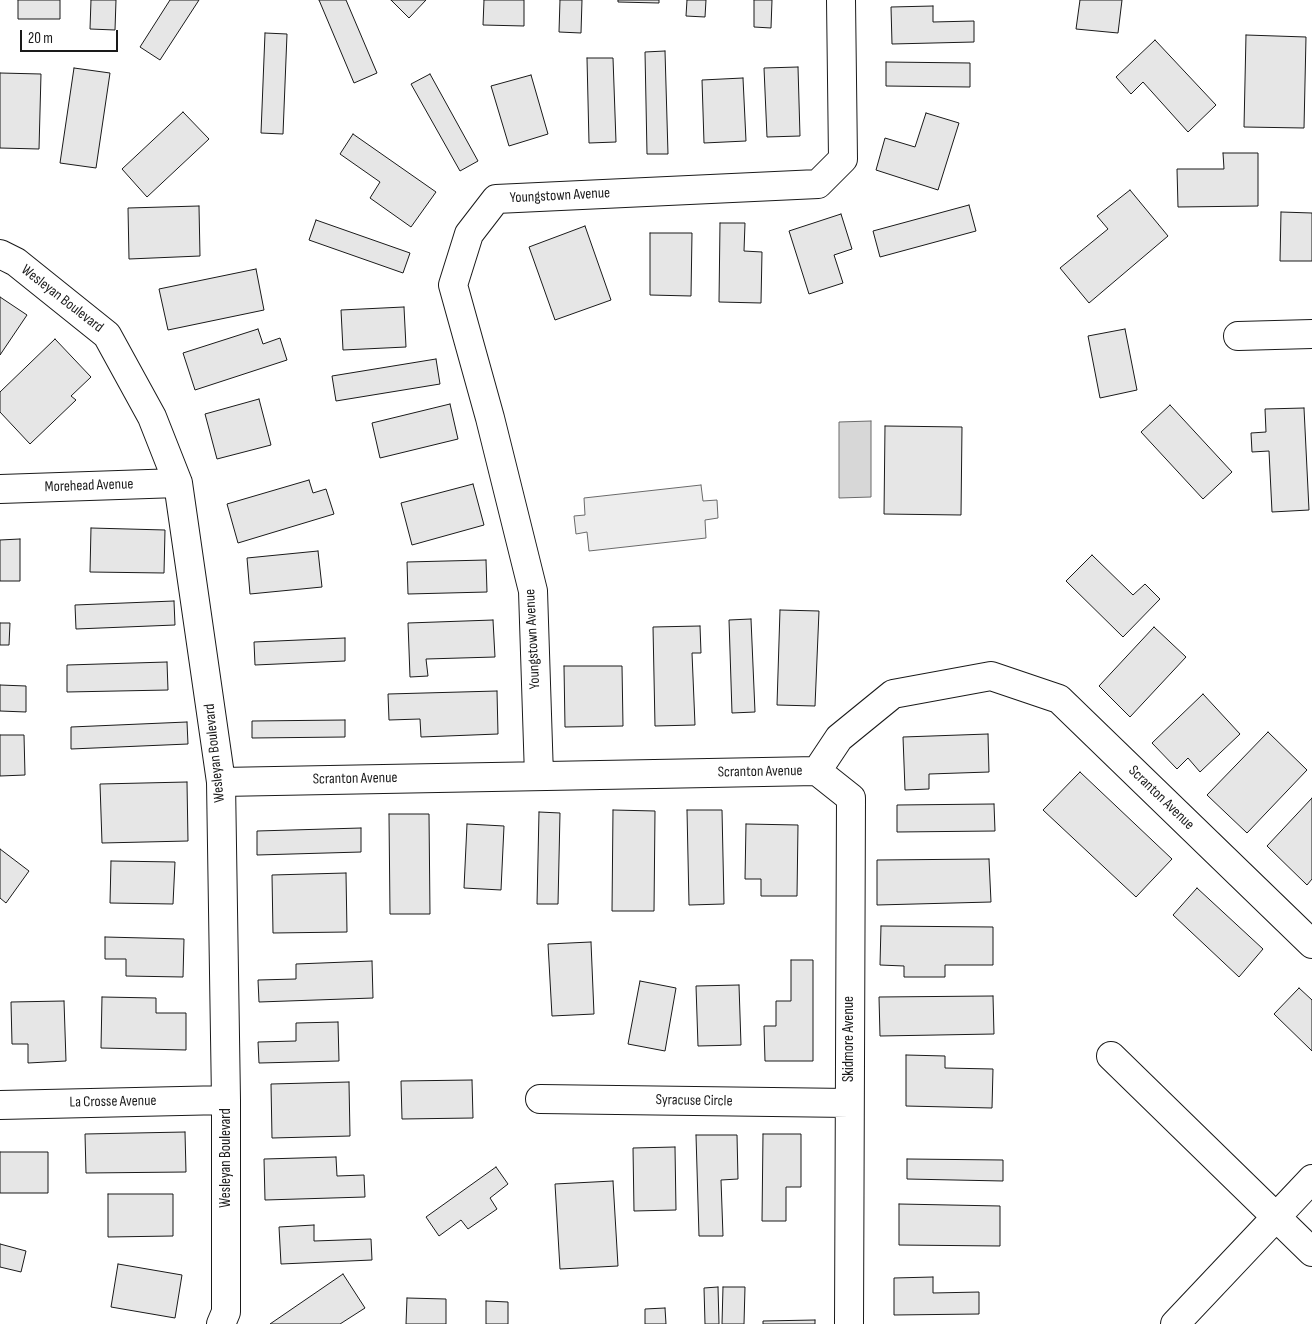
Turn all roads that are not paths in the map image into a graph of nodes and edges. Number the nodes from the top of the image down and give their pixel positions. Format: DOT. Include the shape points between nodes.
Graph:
graph roads {
  1 [pos="841,0"];
  2 [pos="0,254"];
  3 [pos="1312,334"];
  4 [pos="1238,336"];
  5 [pos="178,483"];
  6 [pos="0,489"];
  7 [pos="817,771"];
  8 [pos="539,776"];
  9 [pos="221,782"];
  10 [pos="1312,944"];
  11 [pos="1111,1056"];
  12 [pos="540,1099"];
  13 [pos="226,1100"];
  14 [pos="849,1103"];
  15 [pos="0,1105"];
  16 [pos="1312,1179"];
  17 [pos="1276,1218"];
  18 [pos="1312,1252"];
  19 [pos="221,1324"];
  20 [pos="849,1324"];
  21 [pos="1175,1324"];
  1 -- 8 [label="street, Youngstown Avenue" via="843,159 818,184 496,199 469,234 453,285 533,591"];
  2 -- 5 [label="street, Wesleyan Boulevard" via="16,262 107,334 152,416"];
  3 -- 4 [label="street"];
  5 -- 6 [label="street, Morehead Avenue"];
  5 -- 9 [label="street, Wesleyan Boulevard"];
  7 -- 8 [label="street, Scranton Avenue"];
  7 -- 10 [label="street, Scranton Avenue" via="839,738 893,694 990,676 1059,699"];
  7 -- 14 [label="street, Skidmore Avenue" via="851,798"];
  8 -- 9 [label="street, Scranton Avenue"];
  9 -- 13 [label="street, Wesleyan Boulevard"];
  11 -- 17 [label="street"];
  12 -- 14 [label="street, Syracuse Circle"];
  13 -- 15 [label="street, La Crosse Avenue"];
  13 -- 19 [label="street, Wesleyan Boulevard" via="226,1312"];
  14 -- 20 [label="street, Skidmore Avenue"];
  16 -- 17 [label="street"];
  17 -- 18 [label="street"];
  17 -- 21 [label="street"];
}
